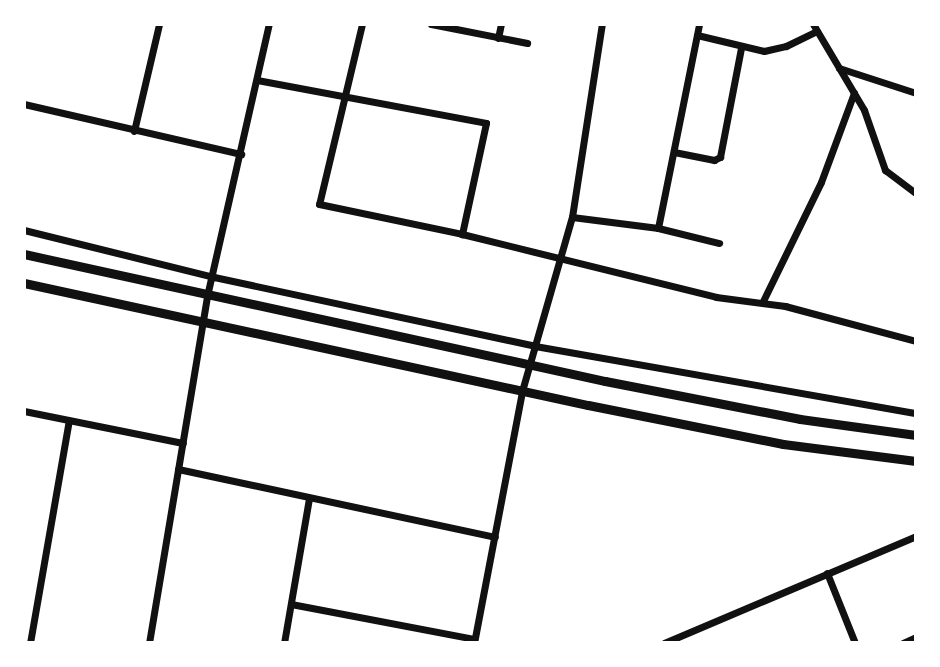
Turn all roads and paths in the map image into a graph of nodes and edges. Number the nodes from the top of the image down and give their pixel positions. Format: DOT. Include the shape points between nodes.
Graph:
graph roads {
  1 [pos="159,24"];
  2 [pos="269,24"];
  3 [pos="362,24"];
  4 [pos="431,24"];
  5 [pos="501,24"];
  6 [pos="602,24"];
  7 [pos="699,24"];
  8 [pos="815,28"];
  9 [pos="697,35"];
  10 [pos="498,38"];
  11 [pos="527,43"];
  12 [pos="741,48"];
  13 [pos="839,68"];
  14 [pos="257,80"];
  15 [pos="854,93"];
  16 [pos="916,93"];
  17 [pos="344,96"];
  18 [pos="24,104"];
  19 [pos="134,131"];
  20 [pos="674,152"];
  21 [pos="241,154"];
  22 [pos="916,193"];
  23 [pos="572,217"];
  24 [pos="658,228"];
  25 [pos="24,230"];
  26 [pos="462,234"];
  27 [pos="719,243"];
  28 [pos="24,254"];
  29 [pos="561,257"];
  30 [pos="214,277"];
  31 [pos="24,283"];
  32 [pos="207,296"];
  33 [pos="763,301"];
  34 [pos="203,323"];
  35 [pos="916,341"];
  36 [pos="535,346"];
  37 [pos="531,365"];
  38 [pos="522,391"];
  39 [pos="24,411"];
  40 [pos="916,413"];
  41 [pos="69,420"];
  42 [pos="916,435"];
  43 [pos="183,443"];
  44 [pos="916,461"];
  45 [pos="178,469"];
  46 [pos="309,499"];
  47 [pos="916,536"];
  48 [pos="495,537"];
  49 [pos="827,573"];
  50 [pos="291,604"];
  51 [pos="916,637"];
  52 [pos="474,641"];
  53 [pos="30,643"];
  54 [pos="149,643"];
  55 [pos="284,643"];
  56 [pos="664,643"];
  57 [pos="855,643"];
  58 [pos="903,643"];
  1 -- 19 [label="street"];
  2 -- 14 [label="street"];
  3 -- 17 [label="street"];
  4 -- 10 [label="street"];
  5 -- 10 [label="street"];
  6 -- 23 [label="street"];
  7 -- 9 [label="street"];
  8 -- 12 [label="street" via="776,49"];
  8 -- 13 [label="street"];
  9 -- 12 [label="street"];
  9 -- 20 [label="street"];
  10 -- 11 [label="street"];
  12 -- 20 [label="street" via="720,157"];
  13 -- 15 [label="street"];
  13 -- 16 [label="street"];
  14 -- 17 [label="street"];
  14 -- 21 [label="street"];
  15 -- 22 [label="street" via="885,170"];
  15 -- 33 [label="street" via="821,182"];
  17 -- 26 [label="street" via="319,204"];
  17 -- 26 [label="street" via="486,123"];
  18 -- 19 [label="street"];
  19 -- 21 [label="street"];
  20 -- 24 [label="street"];
  21 -- 30 [label="street"];
  23 -- 24 [label="street"];
  23 -- 29 [label="street"];
  24 -- 27 [label="street"];
  25 -- 30 [label="street"];
  26 -- 29 [label="street"];
  28 -- 32 [label="street"];
  29 -- 33 [label="street" via="716,297"];
  29 -- 36 [label="street"];
  30 -- 32 [label="street"];
  30 -- 36 [label="street"];
  31 -- 34 [label="street"];
  32 -- 34 [label="street"];
  32 -- 37 [label="street"];
  33 -- 35 [label="street"];
  34 -- 38 [label="street"];
  34 -- 43 [label="street"];
  36 -- 37 [label="street"];
  36 -- 40 [label="street"];
  37 -- 38 [label="street"];
  37 -- 42 [label="street" via="800,419"];
  38 -- 44 [label="street" via="783,444"];
  38 -- 48 [label="street"];
  39 -- 41 [label="street"];
  41 -- 43 [label="street"];
  41 -- 53 [label="street"];
  43 -- 45 [label="street"];
  45 -- 46 [label="street"];
  45 -- 54 [label="street"];
  46 -- 48 [label="street"];
  46 -- 50 [label="street"];
  47 -- 49 [label="street"];
  48 -- 52 [label="street"];
  49 -- 56 [label="street"];
  49 -- 57 [label="street"];
  50 -- 52 [label="street"];
  50 -- 55 [label="street"];
  51 -- 58 [label="street"];
}
